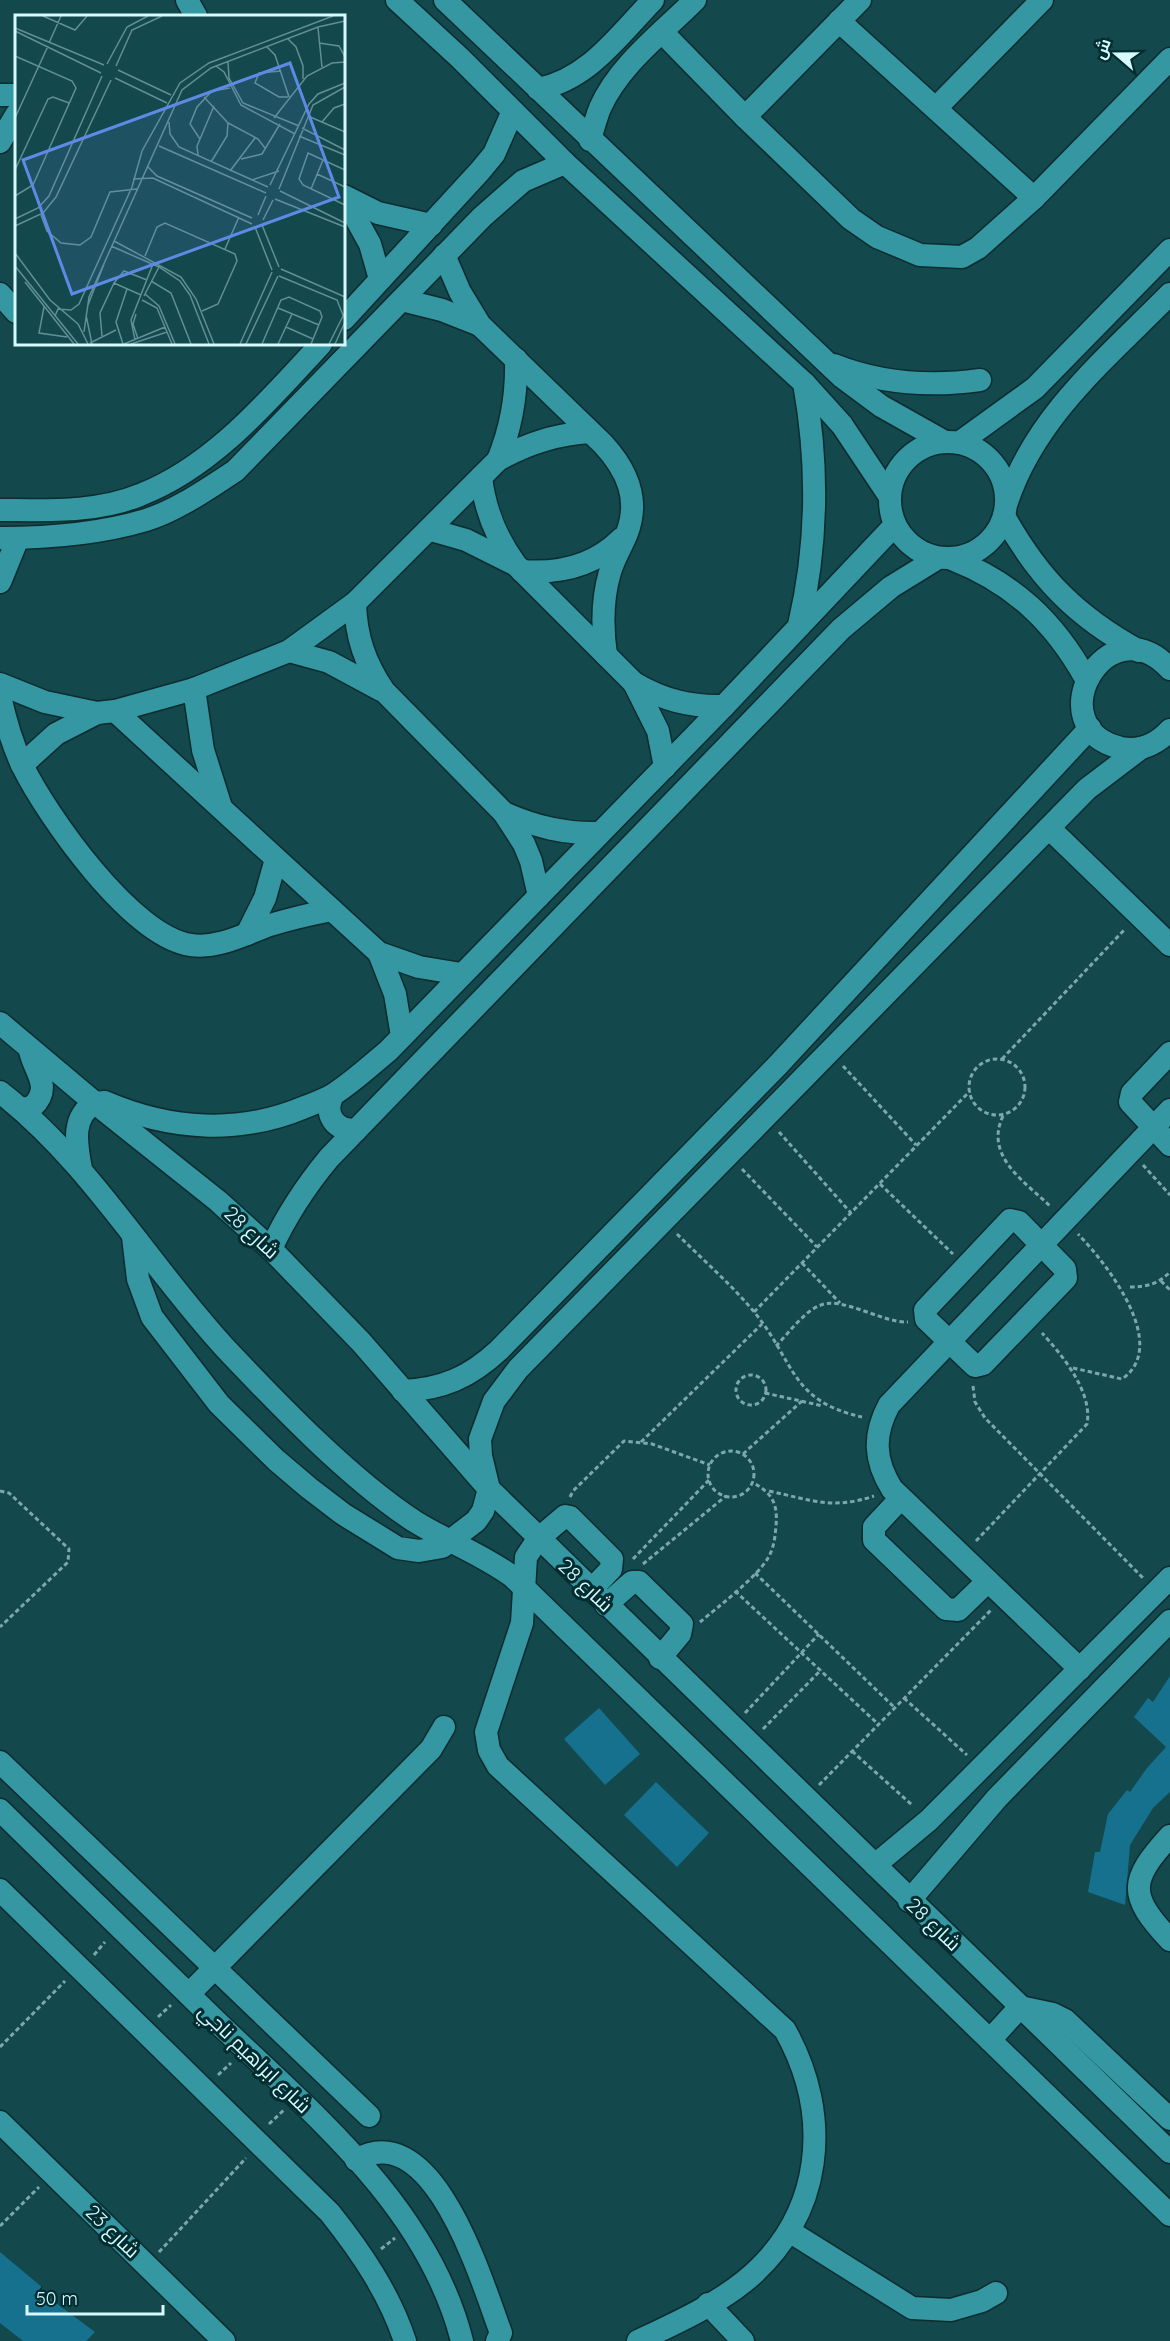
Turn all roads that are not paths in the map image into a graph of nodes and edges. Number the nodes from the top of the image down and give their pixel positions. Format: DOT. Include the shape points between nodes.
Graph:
graph roads {
  1 [pos="181,0"];
  2 [pos="187,0"];
  3 [pos="397,0"];
  4 [pos="653,0"];
  5 [pos="695,0"];
  6 [pos="860,0"];
  7 [pos="1042,0"];
  8 [pos="457,4"];
  9 [pos="176,15"];
  10 [pos="195,15"];
  11 [pos="839,21"];
  12 [pos="663,33"];
  13 [pos="615,39"];
  14 [pos="635,58"];
  15 [pos="1170,58"];
  16 [pos="538,89"];
  17 [pos="936,108"];
  18 [pos="513,111"];
  19 [pos="15,117"];
  20 [pos="745,117"];
  21 [pos="590,140"];
  22 [pos="0,142"];
  23 [pos="565,163"];
  24 [pos="480,171"];
  25 [pos="505,195"];
  26 [pos="345,197"];
  27 [pos="1034,198"];
  28 [pos="345,199"];
  29 [pos="431,225"];
  30 [pos="1170,250"];
  31 [pos="444,255"];
  32 [pos="380,279"];
  33 [pos="0,294"];
  34 [pos="1170,294"];
  35 [pos="402,300"];
  36 [pos="15,311"];
  37 [pos="345,318"];
  38 [pos="480,325"];
  39 [pos="320,345"];
  40 [pos="516,359"];
  41 [pos="823,361"];
  42 [pos="292,375"];
  43 [pos="980,380"];
  44 [pos="804,383"];
  45 [pos="312,394"];
  46 [pos="590,432"];
  47 [pos="952,442"];
  48 [pos="498,460"];
  49 [pos="481,477"];
  50 [pos="890,497"];
  51 [pos="0,510"];
  52 [pos="1006,510"];
  53 [pos="895,525"];
  54 [pos="431,530"];
  55 [pos="626,533"];
  56 [pos="9,538"];
  57 [pos="945,558"];
  58 [pos="519,568"];
  59 [pos="0,582"];
  60 [pos="355,603"];
  61 [pos="799,627"];
  62 [pos="289,651"];
  63 [pos="1140,651"];
  64 [pos="606,655"];
  65 [pos="1170,669"];
  66 [pos="1086,679"];
  67 [pos="634,683"];
  68 [pos="0,684"];
  69 [pos="194,689"];
  70 [pos="384,692"];
  71 [pos="0,696"];
  72 [pos="724,706"];
  73 [pos="106,712"];
  74 [pos="1090,728"];
  75 [pos="1170,731"];
  76 [pos="1141,748"];
  77 [pos="22,765"];
  78 [pos="665,766"];
  79 [pos="221,809"];
  80 [pos="504,813"];
  81 [pos="1049,828"];
  82 [pos="600,833"];
  83 [pos="276,859"];
  84 [pos="539,896"];
  85 [pos="332,910"];
  86 [pos="247,934"];
  87 [pos="1170,945"];
  88 [pos="379,953"];
  89 [pos="461,974"];
  90 [pos="0,1023"];
  91 [pos="402,1036"];
  92 [pos="29,1047"];
  93 [pos="1170,1053"];
  94 [pos="777,1066"];
  95 [pos="796,1085"];
  96 [pos="0,1092"];
  97 [pos="333,1095"];
  98 [pos="94,1103"];
  99 [pos="22,1109"];
  100 [pos="1170,1110"];
  101 [pos="1153,1128"];
  102 [pos="356,1130"];
  103 [pos="1170,1145"];
  104 [pos="81,1169"];
  105 [pos="133,1237"];
  106 [pos="1041,1245"];
  107 [pos="271,1249"];
  108 [pos="948,1341"];
  109 [pos="499,1350"];
  110 [pos="518,1369"];
  111 [pos="403,1391"];
  112 [pos="489,1489"];
  113 [pos="897,1494"];
  114 [pos="538,1539"];
  115 [pos="453,1541"];
  116 [pos="988,1581"];
  117 [pos="1163,1585"];
  118 [pos="526,1590"];
  119 [pos="598,1597"];
  120 [pos="1168,1626"];
  121 [pos="660,1658"];
  122 [pos="1080,1669"];
  123 [pos="444,1727"];
  124 [pos="0,1762"];
  125 [pos="978,1771"];
  126 [pos="997,1798"];
  127 [pos="0,1810"];
  128 [pos="1170,1836"];
  129 [pos="875,1865"];
  130 [pos="0,1890"];
  131 [pos="909,1901"];
  132 [pos="1170,1940"];
  133 [pos="214,1968"];
  134 [pos="187,1993"];
  135 [pos="1020,2007"];
  136 [pos="990,2040"];
  137 [pos="369,2116"];
  138 [pos="1170,2119"];
  139 [pos="0,2122"];
  140 [pos="1170,2152"];
  141 [pos="356,2160"];
  142 [pos="1170,2215"];
  143 [pos="789,2231"];
  144 [pos="996,2293"];
  145 [pos="708,2304"];
  146 [pos="224,2341"];
  147 [pos="405,2341"];
  148 [pos="462,2341"];
  149 [pos="497,2341"];
  150 [pos="638,2341"];
  151 [pos="743,2341"];
  1 -- 9 [label="street"];
  2 -- 10 [label="street"];
  3 -- 18 [label="street"];
  4 -- 13 [label="street"];
  5 -- 12 [label="street"];
  6 -- 11 [label="street"];
  7 -- 17 [label="street"];
  8 -- 16 [label="street"];
  11 -- 17 [label="street"];
  11 -- 20 [label="street"];
  12 -- 14 [label="street"];
  12 -- 20 [label="street"];
  13 -- 14 [label="street"];
  13 -- 16 [label="street" via="591,65 572,78 559,86"];
  14 -- 21 [label="street" via="613,84"];
  15 -- 27 [label="street"];
  16 -- 21 [label="street"];
  17 -- 27 [label="street"];
  18 -- 23 [label="street"];
  18 -- 24 [label="street" via="494,154"];
  19 -- 22 [label="street"];
  20 -- 27 [label="street" via="851,219 878,237 920,255 962,257 978,248"];
  21 -- 41 [label="street"];
  23 -- 25 [label="street" via="533,176"];
  23 -- 44 [label="street"];
  24 -- 25 [label="street"];
  24 -- 29 [label="street"];
  25 -- 31 [label="street"];
  26 -- 29 [label="street" via="395,218"];
  28 -- 32 [label="street" via="370,244"];
  29 -- 32 [label="street"];
  30 -- 47 [label="street" via="1035,388 998,417"];
  31 -- 35 [label="street"];
  31 -- 38 [label="street"];
  32 -- 37 [label="street"];
  33 -- 36 [label="street"];
  34 -- 52 [label="street" via="1055,412 1022,464"];
  35 -- 38 [label="street"];
  35 -- 45 [label="street"];
  38 -- 40 [label="street"];
  39 -- 42 [label="street"];
  40 -- 46 [label="street"];
  40 -- 48 [label="street" via="515,400"];
  41 -- 43 [label="street" via="900,382"];
  41 -- 47 [label="street" via="880,406"];
  42 -- 45 [label="street"];
  42 -- 51 [label="street" via="222,444 175,478 139,496 60,511"];
  44 -- 50 [label="street" via="843,425"];
  44 -- 61 [label="street" via="814,453 815,511 812,558"];
  45 -- 56 [label="street" via="235,471 189,501 148,519 119,526 68,536"];
  46 -- 48 [label="street" via="542,440"];
  46 -- 55 [label="street" via="617,459 627,476 632,514"];
  47 -- 50 [label="street" via="918,450 907,459 898,471"];
  47 -- 52 [label="street" via="975,448 994,464 1005,486"];
  48 -- 49 [label="street"];
  49 -- 54 [label="street"];
  49 -- 58 [label="street" via="495,533"];
  50 -- 53 [label="street"];
  52 -- 57 [label="street" via="997,532 985,546 970,555"];
  52 -- 63 [label="street" via="1020,545 1061,596 1102,629"];
  53 -- 57 [label="street" via="913,547"];
  53 -- 61 [label="street"];
  54 -- 58 [label="street" via="466,540"];
  54 -- 60 [label="street"];
  55 -- 58 [label="street" via="597,558 579,566 560,571"];
  55 -- 64 [label="street" via="605,592"];
  56 -- 59 [label="street"];
  57 -- 66 [label="street" via="1000,581 1041,614"];
  57 -- 102 [label="street" via="891,587 841,629"];
  58 -- 64 [label="street"];
  60 -- 62 [label="street"];
  60 -- 70 [label="street" via="365,659"];
  61 -- 72 [label="street"];
  62 -- 69 [label="street"];
  62 -- 70 [label="street" via="329,662"];
  63 -- 65 [label="street" via="1152,654"];
  63 -- 66 [label="street" via="1114,653 1102,659"];
  64 -- 67 [label="street"];
  66 -- 74 [label="street" via="1082,704"];
  67 -- 72 [label="street" via="686,705"];
  67 -- 78 [label="street" via="658,731"];
  68 -- 73 [label="street" via="45,702"];
  69 -- 73 [label="street"];
  69 -- 79 [label="street" via="203,750"];
  70 -- 80 [label="street"];
  71 -- 77 [label="street"];
  72 -- 78 [label="street"];
  73 -- 77 [label="street" via="56,734"];
  73 -- 79 [label="street"];
  74 -- 76 [label="street" via="1113,746"];
  74 -- 94 [label="street"];
  75 -- 76 [label="street"];
  76 -- 81 [label="street" via="1100,777"];
  77 -- 86 [label="street" via="74,848 106,885 164,936 191,945 219,944"];
  78 -- 82 [label="street"];
  79 -- 83 [label="street"];
  80 -- 82 [label="street" via="560,832"];
  80 -- 84 [label="street" via="524,843"];
  81 -- 87 [label="street"];
  81 -- 95 [label="street"];
  82 -- 84 [label="street"];
  83 -- 85 [label="street"];
  83 -- 86 [label="street" via="265,898"];
  84 -- 89 [label="street"];
  85 -- 86 [label="street"];
  85 -- 88 [label="street"];
  88 -- 89 [label="street" via="419,967"];
  88 -- 91 [label="street" via="395,994"];
  89 -- 91 [label="street"];
  90 -- 92 [label="street, شارع 28"];
  91 -- 97 [label="street"];
  92 -- 98 [label="street, شارع 28"];
  92 -- 99 [label="street" via="44,1083 32,1107"];
  93 -- 101 [label="street" via="1130,1097 1131,1106"];
  94 -- 95 [label="street"];
  94 -- 109 [label="street"];
  95 -- 110 [label="street"];
  96 -- 99 [label="street"];
  97 -- 98 [label="street" via="292,1113 211,1127 168,1123 105,1102"];
  97 -- 102 [label="street" via="329,1108 333,1120 343,1129"];
  98 -- 104 [label="street" via="82,1116 76,1133"];
  98 -- 107 [label="street, شارع 28" via="190,1178"];
  99 -- 104 [label="street"];
  100 -- 101 [label="street"];
  101 -- 103 [label="street"];
  101 -- 106 [label="street"];
  102 -- 107 [label="street" via="301,1192"];
  104 -- 105 [label="street"];
  105 -- 115 [label="street" via="226,1348 309,1432 399,1510"];
  105 -- 115 [label="street" via="138,1279 152,1317 213,1397 276,1461 388,1544 419,1551"];
  106 -- 108 [label="street"];
  106 -- 108 [label="street" via="1019,1222 1010,1220 965,1266 927,1306 926,1319"];
  106 -- 108 [label="street" via="1065,1269 1066,1278 1028,1319 984,1364 975,1366"];
  107 -- 111 [label="street, شارع 28" via="317,1294"];
  108 -- 113 [label="street" via="889,1405 881,1421 877,1457 882,1474"];
  109 -- 110 [label="street"];
  109 -- 111 [label="street" via="466,1376 446,1385"];
  110 -- 112 [label="street" via="494,1401 480,1438"];
  111 -- 112 [label="street, شارع 28"];
  112 -- 114 [label="street, شارع 28"];
  112 -- 115 [label="street" via="476,1521"];
  113 -- 116 [label="street"];
  113 -- 116 [label="street" via="874,1527 874,1540 946,1609 957,1610"];
  114 -- 118 [label="street" via="523,1568"];
  114 -- 119 [label="street, شارع 28"];
  114 -- 119 [label="street" via="567,1516 612,1559"];
  115 -- 118 [label="street" via="492,1562"];
  116 -- 122 [label="street"];
  117 -- 122 [label="street"];
  118 -- 136 [label="street"];
  118 -- 143 [label="street" via="519,1636 487,1723 489,1750 498,1766 785,2030 812,2095 815,2130 813,2165"];
  119 -- 121 [label="street, شارع 28"];
  119 -- 121 [label="street" via="639,1582 682,1624 680,1634"];
  120 -- 126 [label="street"];
  121 -- 129 [label="street, شارع 28"];
  122 -- 125 [label="street"];
  123 -- 133 [label="street" via="431,1749"];
  124 -- 133 [label="street"];
  125 -- 126 [label="street"];
  125 -- 129 [label="street" via="929,1820"];
  126 -- 131 [label="street"];
  127 -- 134 [label="street, شارع ابراهيم ناجي"];
  128 -- 132 [label="street" via="1141,1871 1138,1886 1145,1910"];
  129 -- 131 [label="street, شارع 28"];
  130 -- 147 [label="street" via="330,2213 366,2261"];
  131 -- 135 [label="street, شارع 28"];
  133 -- 134 [label="street"];
  133 -- 137 [label="street"];
  134 -- 141 [label="street, شارع ابراهيم ناجي"];
  135 -- 136 [label="street"];
  135 -- 138 [label="street" via="1065,2020"];
  135 -- 140 [label="street, شارع 28"];
  136 -- 142 [label="street"];
  139 -- 146 [label="street, شارع 23"];
  141 -- 148 [label="street, شارع ابراهيم ناجي" via="381,2186 431,2258"];
  141 -- 149 [label="street" via="373,2152 401,2156 442,2196 467,2242 501,2333"];
  143 -- 144 [label="street" via="912,2308 951,2310"];
  143 -- 145 [label="street" via="745,2281"];
  145 -- 150 [label="street"];
  145 -- 151 [label="street"];
}
